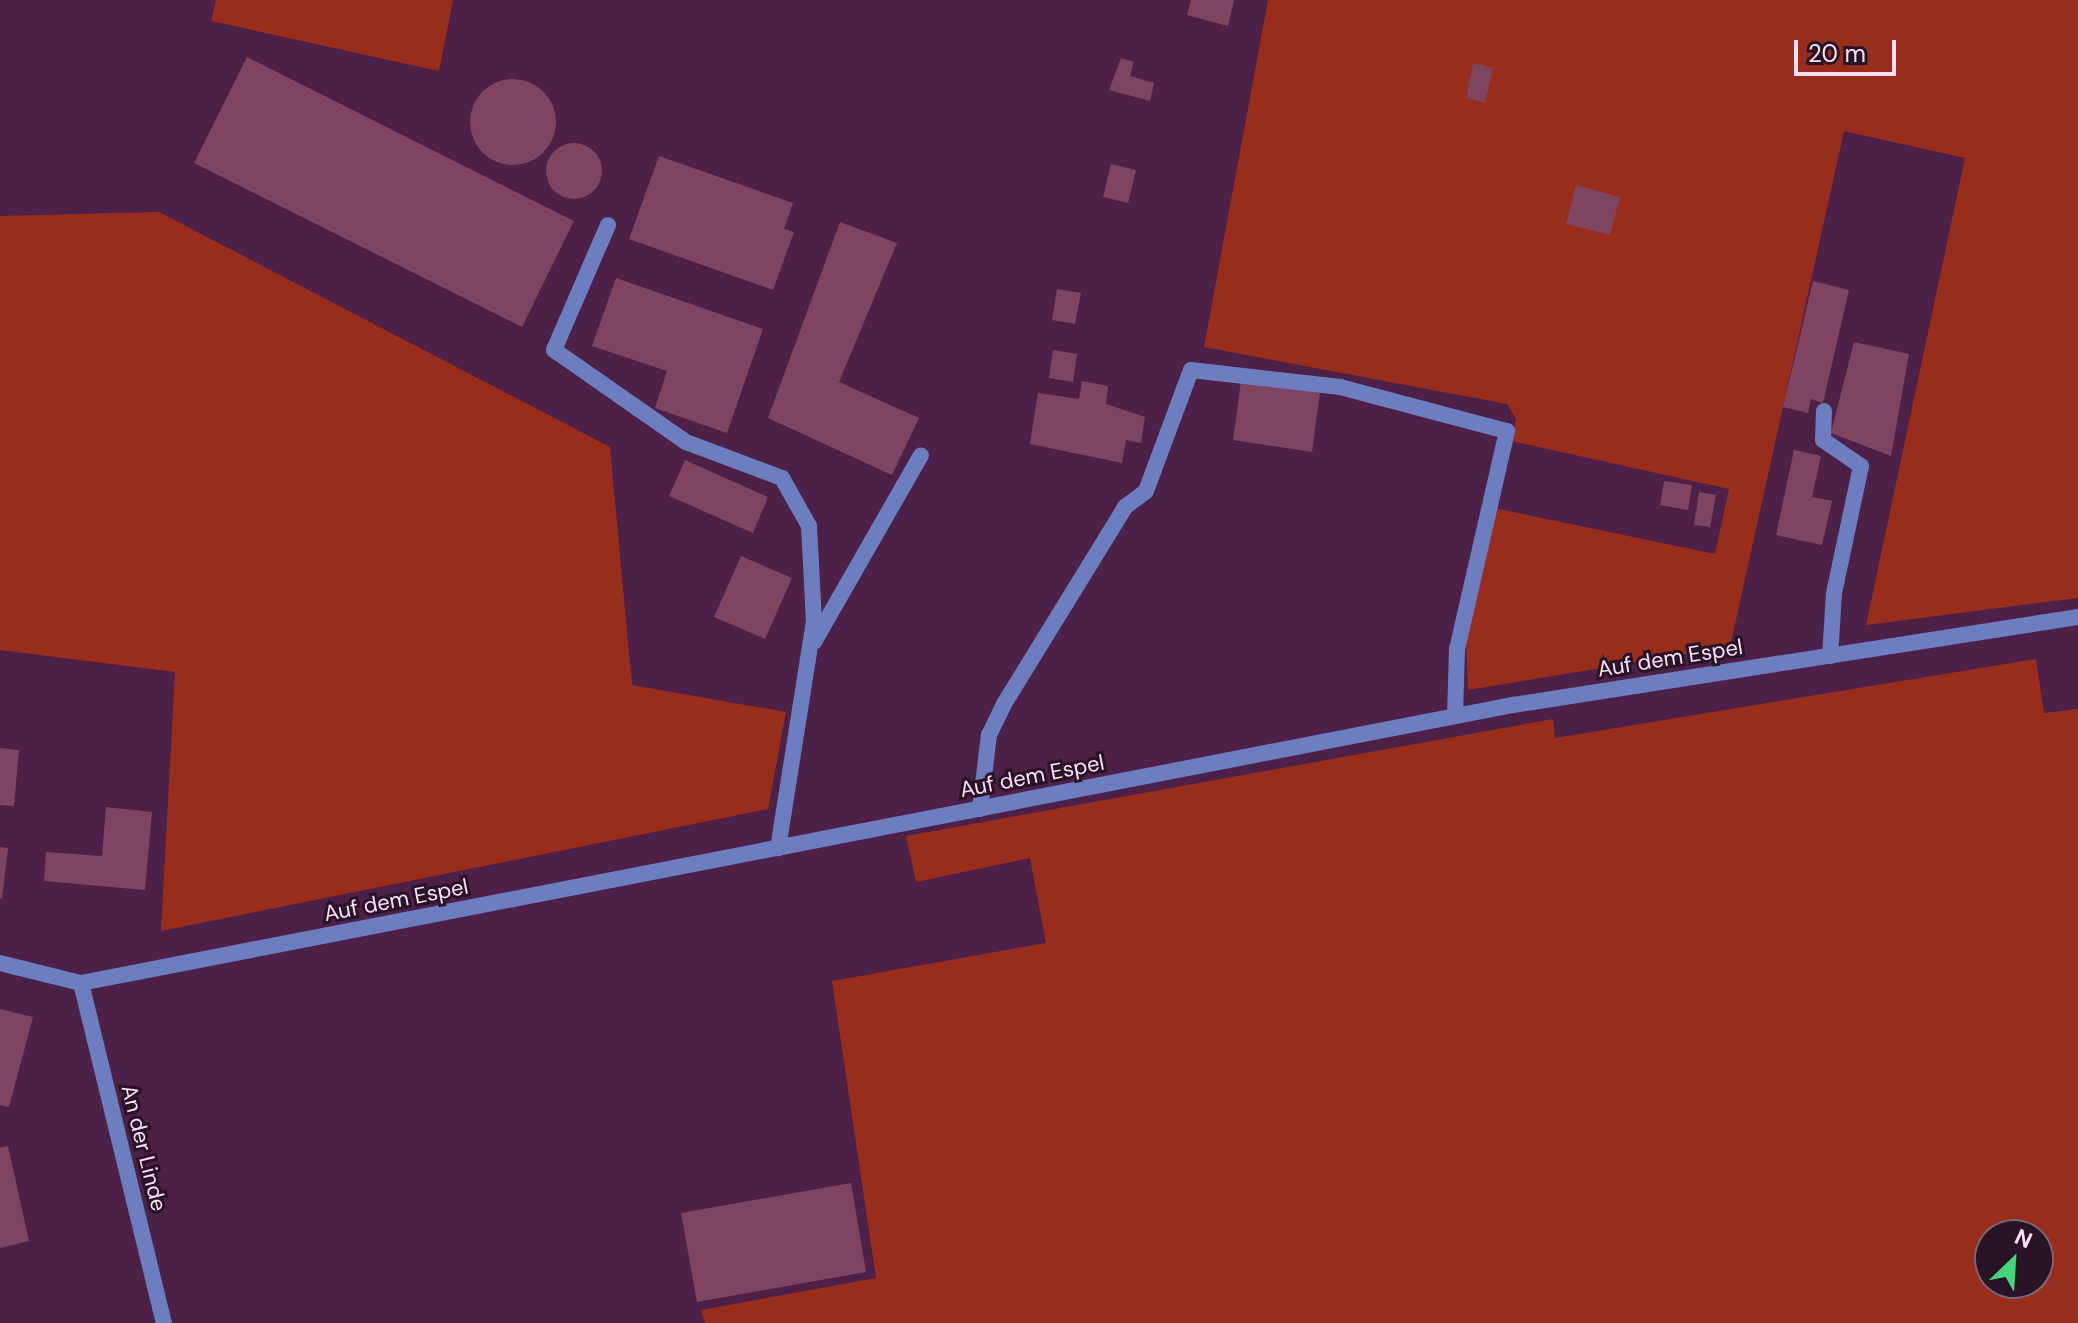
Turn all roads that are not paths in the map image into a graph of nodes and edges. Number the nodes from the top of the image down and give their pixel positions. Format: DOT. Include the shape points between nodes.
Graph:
graph roads {
  1 [pos="608,225"];
  2 [pos="1824,411"];
  3 [pos="921,455"];
  4 [pos="2078,617"];
  5 [pos="809,650"];
  6 [pos="1830,656"];
  7 [pos="1455,716"];
  8 [pos="980,809"];
  9 [pos="778,848"];
  10 [pos="0,963"];
  11 [pos="81,983"];
  12 [pos="164,1323"];
  1 -- 5 [label="street" via="554,350 686,442 782,478 809,526"];
  2 -- 6 [label="street" via="1823,440 1861,466 1834,593"];
  3 -- 5 [label="street"];
  4 -- 6 [label="street, Auf dem Espel"];
  5 -- 9 [label="street"];
  6 -- 7 [label="street, Auf dem Espel"];
  7 -- 8 [label="street, Auf dem Espel"];
  7 -- 8 [label="street" via="1460,634 1507,431 1340,387 1191,370 1146,491 1125,507 999,714"];
  8 -- 9 [label="street, Auf dem Espel"];
  9 -- 11 [label="street, Auf dem Espel"];
  10 -- 11 [label="street, Auf dem Espel"];
  11 -- 12 [label="street, An der Linde"];
}
